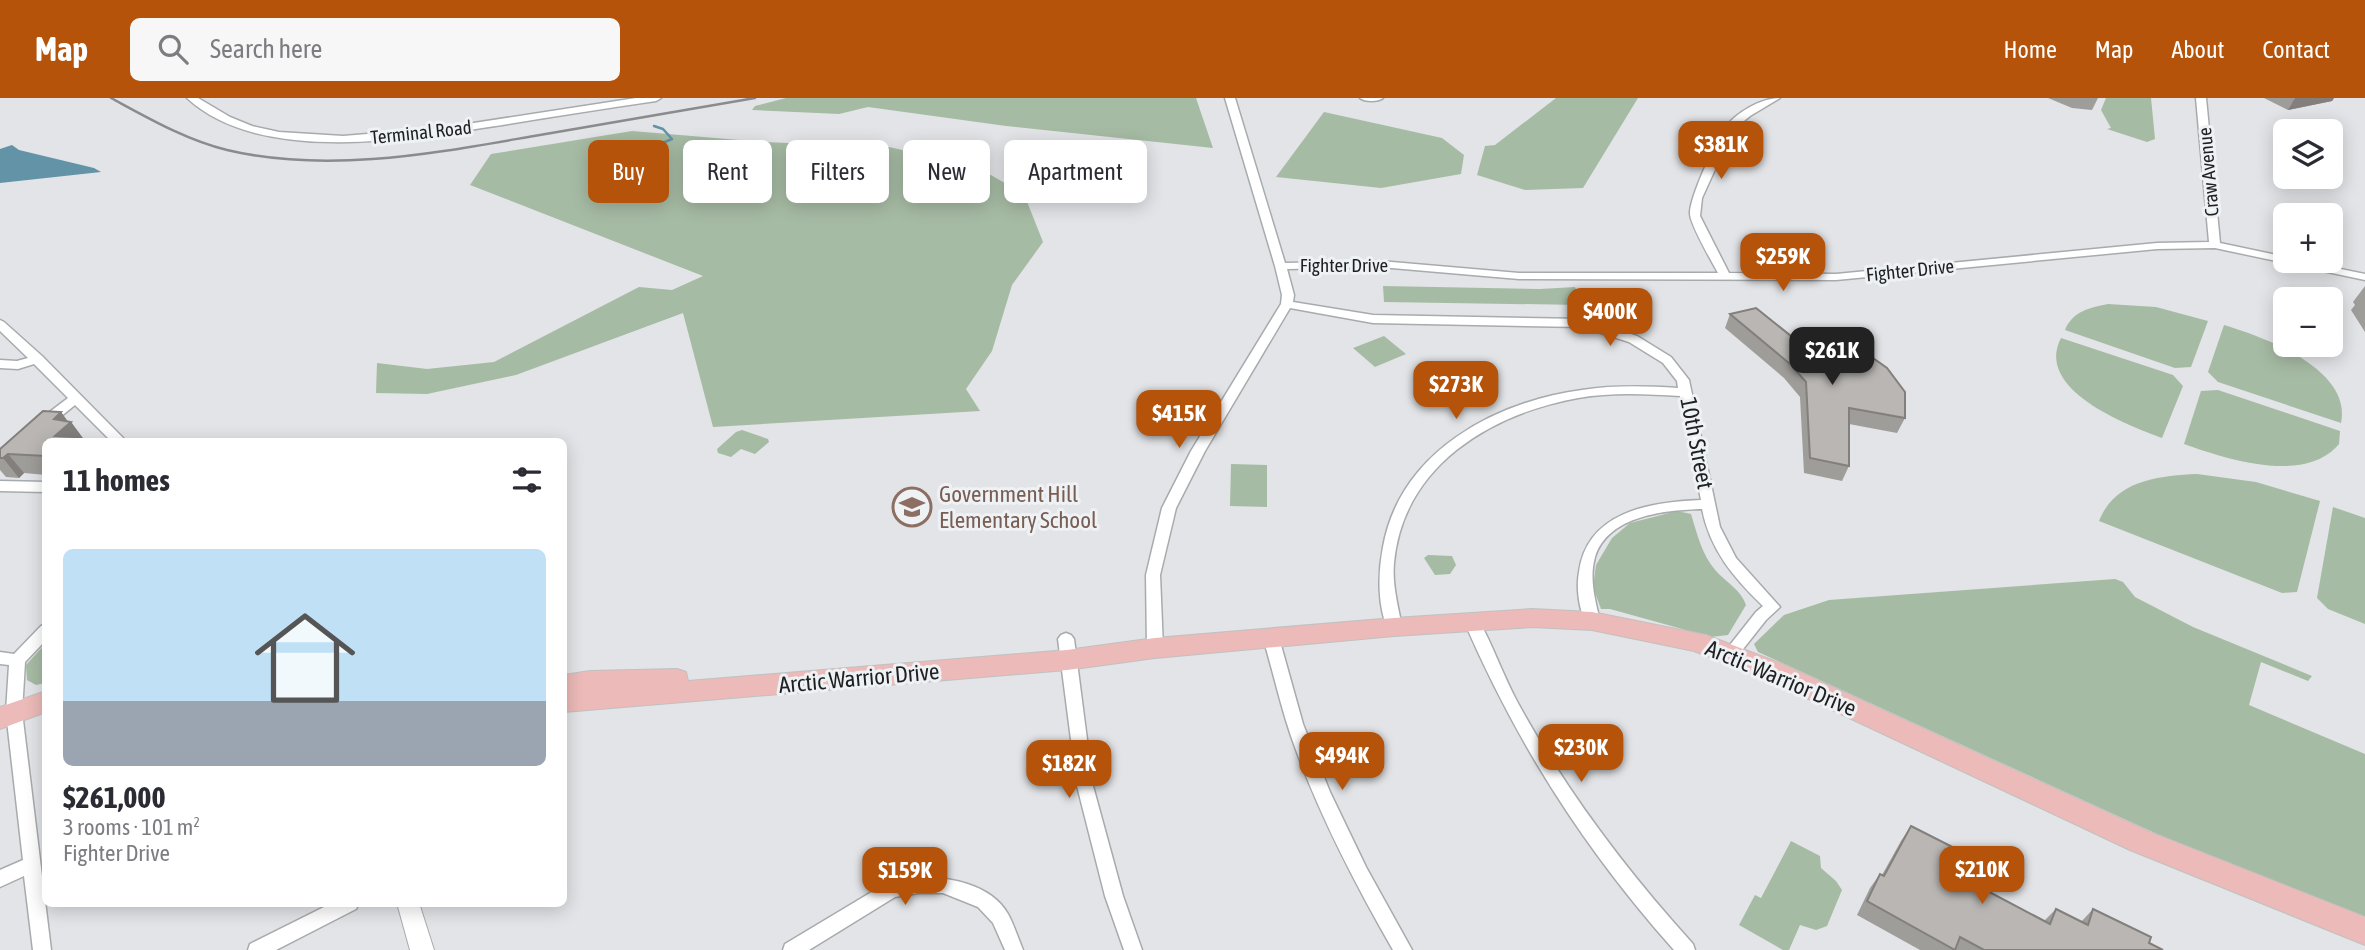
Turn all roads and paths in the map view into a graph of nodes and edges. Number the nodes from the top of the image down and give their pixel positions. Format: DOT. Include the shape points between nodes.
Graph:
graph roads {
  1 [pos="192,98"];
  2 [pos="656,98"];
  3 [pos="1230,98"];
  4 [pos="1365,98"];
  5 [pos="1378,98"];
  6 [pos="1775,98"];
  7 [pos="2201,98"];
  8 [pos="2215,245"];
  9 [pos="2273,258"];
  10 [pos="1280,266"];
  11 [pos="2343,273"];
  12 [pos="1725,277"];
  13 [pos="2365,277"];
  14 [pos="1287,304"];
  15 [pos="0,324"];
  16 [pos="38,359"];
  17 [pos="0,364"];
  18 [pos="1686,392"];
  19 [pos="76,398"];
  20 [pos="36,431"];
  21 [pos="116,438"];
  22 [pos="0,486"];
  23 [pos="42,487"];
  24 [pos="1709,504"];
  25 [pos="1472,621"];
  26 [pos="1592,621"];
  27 [pos="1394,627"];
  28 [pos="42,634"];
  29 [pos="1271,638"];
  30 [pos="1155,648"];
  31 [pos="1066,649"];
  32 [pos="1731,654"];
  33 [pos="0,659"];
  34 [pos="17,660"];
  35 [pos="567,685"];
  36 [pos="42,702"];
  37 [pos="567,702"];
  38 [pos="7,715"];
  39 [pos="33,864"];
  40 [pos="0,879"];
  41 [pos="342,907"];
  42 [pos="409,907"];
  43 [pos="2365,931"];
  44 [pos="42,950"];
  45 [pos="257,950"];
  46 [pos="422,950"];
  47 [pos="792,950"];
  48 [pos="1014,950"];
  49 [pos="1133,950"];
  50 [pos="1403,950"];
  51 [pos="1686,950"];
  1 -- 2 [label="street, Terminal Road" via="248,128 345,138 425,134"];
  3 -- 10 [label="street"];
  4 -- 5 [label="street"];
  6 -- 12 [label="street" via="1729,129 1697,198 1695,216"];
  7 -- 8 [label="street, Craw Avenue"];
  8 -- 9 [label="street, Fighter Drive"];
  8 -- 12 [label="street, Fighter Drive" via="2157,246 1855,276"];
  10 -- 12 [label="street, Fighter Drive" via="1366,263 1518,276"];
  10 -- 14 [label="street"];
  11 -- 13 [label="street, Fighter Drive"];
  14 -- 18 [label="street, 10th Street" via="1373,319 1583,323 1651,348 1683,380"];
  14 -- 30 [label="street" via="1169,508 1153,575"];
  15 -- 16 [label="street"];
  16 -- 17 [label="street"];
  16 -- 19 [label="street"];
  18 -- 24 [label="street, 10th Street"];
  18 -- 27 [label="street" via="1636,389 1547,401 1483,425 1451,445 1426,468 1393,527 1387,562"];
  19 -- 20 [label="street"];
  19 -- 21 [label="street"];
  22 -- 23 [label="street"];
  24 -- 26 [label="street" via="1653,507 1609,529 1586,565"];
  24 -- 32 [label="street, 10th Street" via="1713,527 1730,564 1773,607"];
  25 -- 26 [label="main road, Arctic Warrior Drive"];
  25 -- 27 [label="main road, Arctic Warrior Drive"];
  25 -- 51 [label="street" via="1519,722 1549,772 1622,875"];
  26 -- 32 [label="main road, Arctic Warrior Drive" via="1662,633"];
  27 -- 29 [label="main road, Arctic Warrior Drive"];
  28 -- 34 [label="street"];
  29 -- 30 [label="main road, Arctic Warrior Drive"];
  29 -- 50 [label="street" via="1299,735 1326,803"];
  30 -- 31 [label="main road, Arctic Warrior Drive"];
  31 -- 35 [label="main road, Arctic Warrior Drive"];
  31 -- 37 [label="main road, Arctic Warrior Drive"];
  31 -- 49 [label="street" via="1088,798"];
  32 -- 43 [label="main road, Arctic Warrior Drive" via="2140,842"];
  33 -- 34 [label="street"];
  34 -- 38 [label="street"];
  36 -- 38 [label="main road"];
  38 -- 39 [label="street"];
  39 -- 40 [label="street"];
  39 -- 44 [label="street"];
  41 -- 45 [label="street"];
  42 -- 46 [label="street"];
  47 -- 48 [label="street" via="891,890 918,885 943,885 984,901 1000,918"];
}
